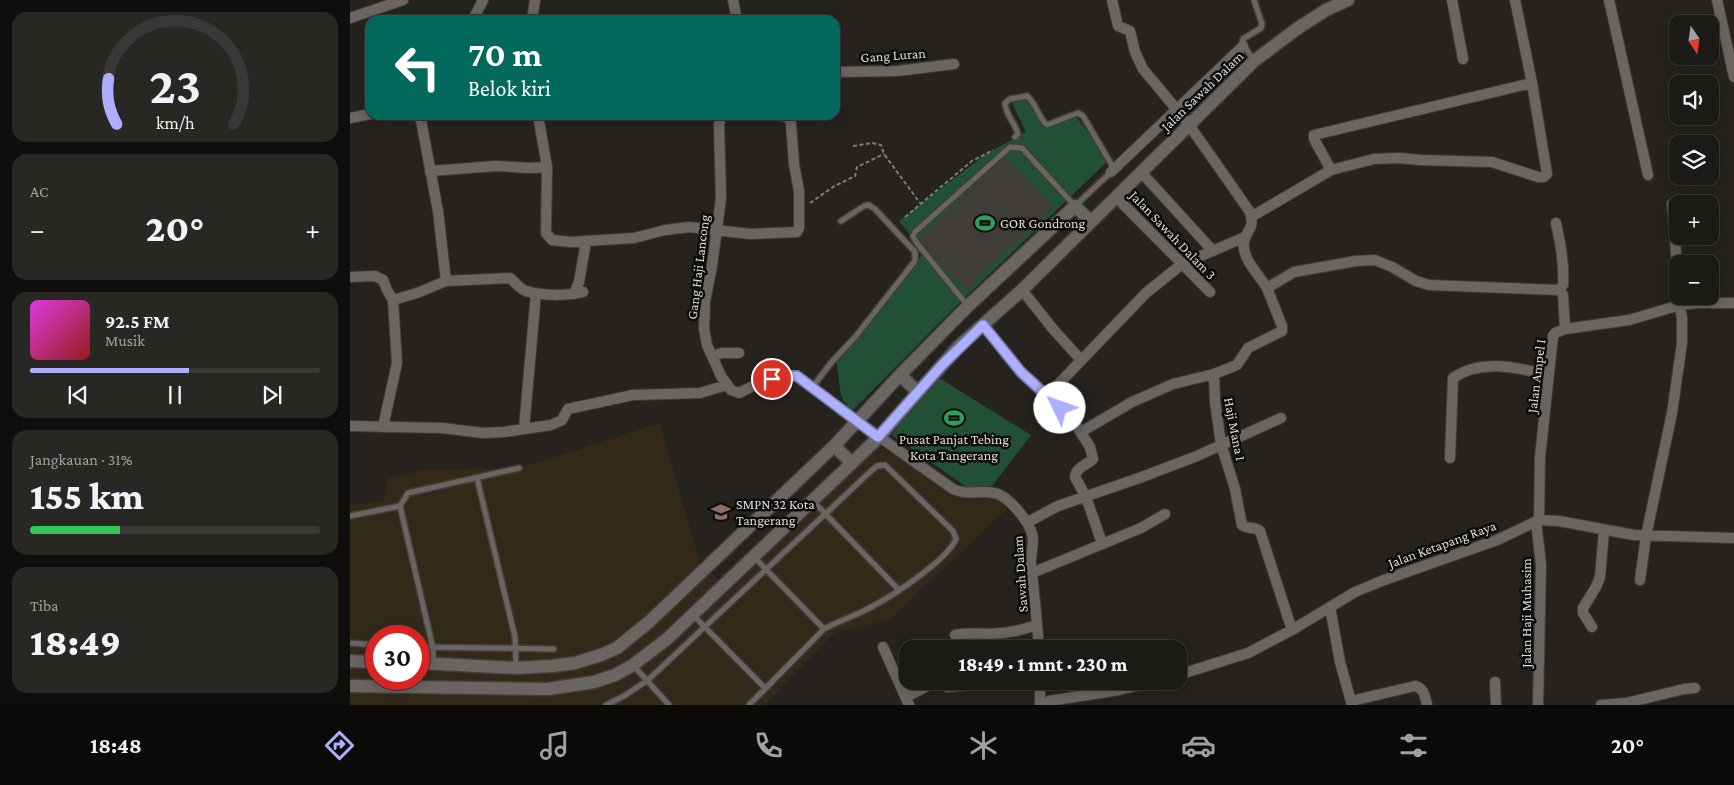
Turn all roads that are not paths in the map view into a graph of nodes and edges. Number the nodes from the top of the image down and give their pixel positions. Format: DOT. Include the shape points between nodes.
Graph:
graph roads {
  1 [pos="403,0"];
  2 [pos="483,0"];
  3 [pos="535,0"];
  4 [pos="732,0"];
  5 [pos="1112,0"];
  6 [pos="1254,0"];
  7 [pos="1348,0"];
  8 [pos="1452,0"];
  9 [pos="1515,0"];
  10 [pos="1609,0"];
  11 [pos="1716,0"];
  12 [pos="476,15"];
  13 [pos="533,15"];
  14 [pos="736,15"];
  15 [pos="350,18"];
  16 [pos="1244,48"];
  17 [pos="1731,48"];
  18 [pos="1252,59"];
  19 [pos="1463,59"];
  20 [pos="954,64"];
  21 [pos="840,72"];
  22 [pos="1734,76"];
  23 [pos="1532,83"];
  24 [pos="365,115"];
  25 [pos="1183,117"];
  26 [pos="350,118"];
  27 [pos="421,120"];
  28 [pos="539,120"];
  29 [pos="720,120"];
  30 [pos="791,120"];
  31 [pos="1015,138"];
  32 [pos="547,167"];
  33 [pos="1331,170"];
  34 [pos="430,171"];
  35 [pos="1111,172"];
  36 [pos="1141,172"];
  37 [pos="1648,174"];
  38 [pos="1116,197"];
  39 [pos="1081,212"];
  40 [pos="1252,218"];
  41 [pos="841,221"];
  42 [pos="1556,223"];
  43 [pos="716,229"];
  44 [pos="1246,237"];
  45 [pos="586,242"];
  46 [pos="1213,251"];
  47 [pos="1182,264"];
  48 [pos="350,277"];
  49 [pos="446,281"];
  50 [pos="1267,288"];
  51 [pos="1022,290"];
  52 [pos="1558,290"];
  53 [pos="1210,292"];
  54 [pos="536,293"];
  55 [pos="393,300"];
  56 [pos="1719,303"];
  57 [pos="1734,303"];
  58 [pos="1669,305"];
  59 [pos="1680,305"];
  60 [pos="968,306"];
  61 [pos="983,325"];
  62 [pos="1565,329"];
  63 [pos="739,353"];
  64 [pos="712,356"];
  65 [pos="1080,360"];
  66 [pos="1214,374"];
  67 [pos="900,375"];
  68 [pos="1549,375"];
  69 [pos="727,385"];
  70 [pos="812,388"];
  71 [pos="918,392"];
  72 [pos="1047,396"];
  73 [pos="1281,418"];
  74 [pos="860,424"];
  75 [pos="350,426"];
  76 [pos="383,427"];
  77 [pos="524,429"];
  78 [pos="1081,432"];
  79 [pos="876,435"];
  80 [pos="1221,444"];
  81 [pos="835,448"];
  82 [pos="1450,458"];
  83 [pos="850,462"];
  84 [pos="519,468"];
  85 [pos="477,478"];
  86 [pos="1086,497"];
  87 [pos="813,501"];
  88 [pos="400,506"];
  89 [pos="825,514"];
  90 [pos="1165,514"];
  91 [pos="350,516"];
  92 [pos="1537,521"];
  93 [pos="1028,522"];
  94 [pos="1604,530"];
  95 [pos="1646,536"];
  96 [pos="1734,538"];
  97 [pos="1102,543"];
  98 [pos="754,557"];
  99 [pos="766,569"];
  100 [pos="1032,573"];
  101 [pos="1640,580"];
  102 [pos="898,590"];
  103 [pos="1330,607"];
  104 [pos="693,615"];
  105 [pos="1037,625"];
  106 [pos="705,627"];
  107 [pos="1592,627"];
  108 [pos="824,629"];
  109 [pos="1292,630"];
  110 [pos="955,635"];
  111 [pos="1038,640"];
  112 [pos="350,643"];
  113 [pos="365,644"];
  114 [pos="883,646"];
  115 [pos="430,648"];
  116 [pos="433,648"];
  117 [pos="516,648"];
  118 [pos="554,649"];
  119 [pos="625,656"];
  120 [pos="350,661"];
  121 [pos="365,662"];
  122 [pos="433,664"];
  123 [pos="516,668"];
  124 [pos="1187,672"];
  125 [pos="648,680"];
  126 [pos="1495,682"];
  127 [pos="365,684"];
  128 [pos="430,684"];
  129 [pos="350,686"];
  130 [pos="765,688"];
  131 [pos="1695,688"];
  132 [pos="924,690"];
  133 [pos="1041,690"];
  134 [pos="1119,690"];
  135 [pos="907,701"];
  136 [pos="1351,703"];
  137 [pos="606,705"];
  138 [pos="669,705"];
  139 [pos="750,705"];
  140 [pos="1042,705"];
  141 [pos="1427,705"];
  142 [pos="1496,705"];
  143 [pos="1538,705"];
  144 [pos="1601,705"];
  1 -- 15 [label="street"];
  2 -- 12 [label="street"];
  3 -- 13 [label="street"];
  4 -- 14 [label="street"];
  5 -- 25 [label="street" via="1118,26 1130,32 1143,69"];
  6 -- 16 [label="lane" via="1262,24 1261,28 1243,39"];
  7 -- 18 [label="street, Jalan Sawah Dalam" via="1326,10"];
  8 -- 19 [label="street"];
  9 -- 23 [label="street"];
  10 -- 37 [label="street"];
  11 -- 17 [label="street"];
  16 -- 18 [label="lane"];
  16 -- 25 [label="street"];
  17 -- 22 [label="street"];
  18 -- 25 [label="street, Jalan Sawah Dalam"];
  20 -- 21 [label="street, Gang Luran" via="896,71"];
  23 -- 33 [label="street" via="1314,135"];
  23 -- 33 [label="street" via="1544,176 1526,174 1492,162 1399,158 1374,159"];
  24 -- 26 [label="street"];
  25 -- 35 [label="street"];
  25 -- 36 [label="street, Jalan Sawah Dalam"];
  25 -- 40 [label="street"];
  27 -- 34 [label="street"];
  28 -- 32 [label="street"];
  29 -- 43 [label="street, Gang Haji Lancong" via="721,198"];
  30 -- 43 [label="street" via="799,191 797,232 750,234"];
  31 -- 35 [label="lane" via="1017,130 1005,108 1010,99 1027,96 1047,125 1078,113 1110,161"];
  32 -- 34 [label="street" via="489,166"];
  32 -- 45 [label="street" via="546,233 552,240"];
  33 -- 40 [label="street"];
  34 -- 49 [label="street"];
  35 -- 39 [label="lane"];
  36 -- 38 [label="street, Jalan Sawah Dalam"];
  36 -- 46 [label="street"];
  38 -- 39 [label="street, Jalan Sawah Dalam"];
  38 -- 47 [label="street, Jalan Sawah Dalam 3"];
  39 -- 51 [label="street"];
  39 -- 60 [label="street"];
  39 -- 60 [label="lane" via="1022,148 1010,147 915,232 916,242"];
  40 -- 44 [label="street"];
  41 -- 70 [label="lane" via="869,205 915,252 915,260"];
  42 -- 52 [label="street" via="1564,265 1563,286"];
  43 -- 45 [label="street" via="681,228 634,238"];
  43 -- 64 [label="street, Gang Haji Lancong" via="704,329"];
  44 -- 46 [label="street"];
  44 -- 50 [label="street" via="1245,254"];
  45 -- 54 [label="street" via="578,293"];
  46 -- 47 [label="street"];
  47 -- 53 [label="street, Jalan Sawah Dalam 3"];
  47 -- 65 [label="street" via="1146,293"];
  48 -- 55 [label="street" via="375,276 383,280"];
  49 -- 54 [label="street" via="510,278 525,291"];
  49 -- 55 [label="street"];
  50 -- 52 [label="street" via="1294,272 1375,260 1429,286"];
  50 -- 66 [label="street" via="1282,331 1248,348 1237,365"];
  51 -- 61 [label="street"];
  51 -- 65 [label="street"];
  52 -- 62 [label="street" via="1563,295"];
  54 -- 77 [label="street"];
  55 -- 76 [label="street" via="397,363"];
  56 -- 57 [label="street, Jalan Ampel I"];
  58 -- 62 [label="street, Jalan Ampel I" via="1629,320"];
  59 -- 95 [label="street" via="1682,343 1672,413"];
  60 -- 67 [label="street"];
  61 -- 71 [label="street"];
  61 -- 72 [label="street" via="1021,372"];
  62 -- 68 [label="street, Jalan Ampel I" via="1553,336"];
  63 -- 64 [label="street"];
  64 -- 69 [label="street, Gang Haji Lancong"];
  65 -- 72 [label="street"];
  66 -- 78 [label="street" via="1173,384 1132,402"];
  66 -- 80 [label="street, Haji Mana I"];
  67 -- 71 [label="street"];
  67 -- 74 [label="street"];
  68 -- 82 [label="street" via="1520,368 1487,367 1463,372 1453,378"];
  68 -- 92 [label="street, Jalan Ampel I"];
  69 -- 70 [label="street" via="739,393 759,382 792,375"];
  69 -- 77 [label="street" via="700,393 633,395 568,409 562,420"];
  70 -- 74 [label="street"];
  71 -- 79 [label="street"];
  72 -- 78 [label="street"];
  73 -- 80 [label="street"];
  74 -- 79 [label="street, Sawah Dalam"];
  74 -- 81 [label="street"];
  75 -- 76 [label="street"];
  76 -- 77 [label="street" via="483,432"];
  78 -- 86 [label="street" via="1093,455 1074,477"];
  79 -- 83 [label="street"];
  79 -- 93 [label="street, Sawah Dalam" via="953,490 1000,495"];
  80 -- 86 [label="street" via="1142,478"];
  80 -- 109 [label="street, Haji Mana I" via="1242,525 1260,531"];
  81 -- 83 [label="street"];
  81 -- 119 [label="street" via="650,622"];
  83 -- 87 [label="street"];
  84 -- 85 [label="lane"];
  85 -- 88 [label="lane" via="408,493"];
  85 -- 117 [label="lane"];
  86 -- 93 [label="street" via="1058,506"];
  86 -- 97 [label="street"];
  87 -- 89 [label="lane"];
  87 -- 98 [label="street"];
  88 -- 91 [label="lane"];
  88 -- 116 [label="lane"];
  89 -- 99 [label="lane"];
  89 -- 102 [label="lane"];
  89 -- 102 [label="lane" via="877,466 885,465 953,531 956,539 953,546"];
  90 -- 97 [label="street"];
  92 -- 94 [label="street" via="1559,521"];
  92 -- 103 [label="street, Jalan Ketapang Raya" via="1497,540 1355,592"];
  92 -- 143 [label="street, Jalan Haji Muhasim" via="1541,565"];
  93 -- 100 [label="street, Sawah Dalam" via="1033,540"];
  94 -- 95 [label="street"];
  94 -- 107 [label="street" via="1600,577 1583,608"];
  95 -- 96 [label="street"];
  95 -- 101 [label="street"];
  97 -- 100 [label="street"];
  98 -- 99 [label="lane"];
  98 -- 104 [label="street"];
  99 -- 106 [label="lane"];
  99 -- 108 [label="lane"];
  100 -- 105 [label="street, Sawah Dalam"];
  102 -- 108 [label="lane" via="872,607"];
  103 -- 109 [label="street, Jalan Ketapang Raya"];
  103 -- 136 [label="street"];
  104 -- 106 [label="lane"];
  104 -- 119 [label="street" via="656,648"];
  105 -- 110 [label="street" via="1014,632"];
  105 -- 111 [label="street, Sawah Dalam"];
  106 -- 125 [label="lane"];
  106 -- 130 [label="lane"];
  108 -- 130 [label="lane"];
  109 -- 124 [label="street, Jalan Ketapang Raya" via="1248,653"];
  112 -- 113 [label="lane"];
  114 -- 135 [label="street"];
  115 -- 116 [label="lane"];
  116 -- 117 [label="lane"];
  116 -- 122 [label="lane"];
  117 -- 118 [label="lane"];
  117 -- 123 [label="lane"];
  119 -- 123 [label="street" via="601,655 575,663"];
  119 -- 125 [label="lane"];
  119 -- 128 [label="street" via="615,675 594,682 548,689"];
  120 -- 121 [label="street"];
  122 -- 123 [label="street"];
  125 -- 137 [label="lane"];
  125 -- 138 [label="lane"];
  126 -- 142 [label="street"];
  127 -- 129 [label="street"];
  130 -- 139 [label="lane"];
  131 -- 144 [label="street"];
  132 -- 135 [label="street"];
  133 -- 140 [label="street"];
  134 -- 140 [label="street" via="1054,700"];
  136 -- 141 [label="street" via="1415,686 1423,691"];
}
